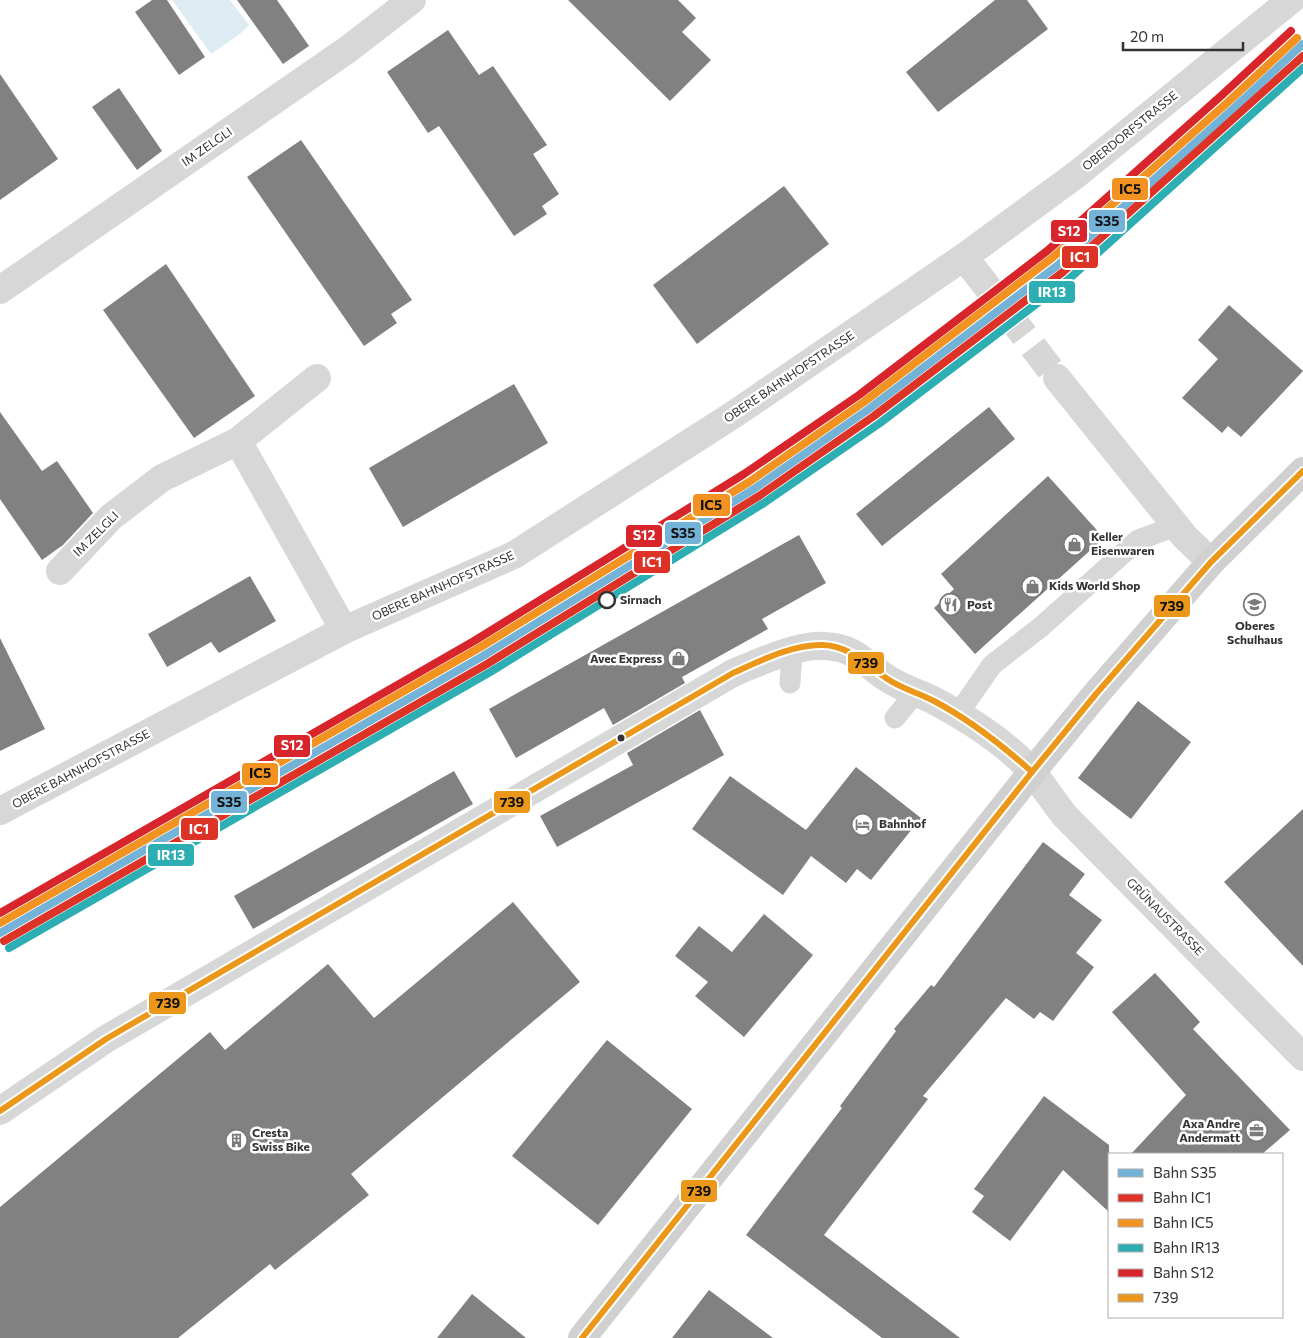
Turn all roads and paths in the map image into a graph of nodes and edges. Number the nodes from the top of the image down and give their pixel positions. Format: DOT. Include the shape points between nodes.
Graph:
graph roads {
  1 [pos="412,0"];
  2 [pos="1291,0"];
  3 [pos="964,257"];
  4 [pos="982,280"];
  5 [pos="0,290"];
  6 [pos="317,378"];
  7 [pos="1057,378"];
  8 [pos="238,441"];
  9 [pos="1303,471"];
  10 [pos="1176,526"];
  11 [pos="1211,562"];
  12 [pos="60,571"];
  13 [pos="344,630"];
  14 [pos="792,652"];
  15 [pos="790,683"];
  16 [pos="916,692"];
  17 [pos="958,714"];
  18 [pos="895,718"];
  19 [pos="1032,772"];
  20 [pos="0,811"];
  21 [pos="1303,1057"];
  22 [pos="0,1111"];
  23 [pos="582,1338"];
  1 -- 5 [label="street, IM ZELGLI" via="347,50"];
  2 -- 3 [label="street, OBERDORFSTRASSE" via="1077,174"];
  3 -- 4 [label="street"];
  3 -- 13 [label="street, OBERE BAHNHOFSTRASSE" via="734,415 514,555"];
  6 -- 8 [label="street, IM ZELGLI"];
  7 -- 10 [label="street"];
  8 -- 12 [label="street, IM ZELGLI" via="162,478 111,517"];
  8 -- 13 [label="street"];
  9 -- 11 [label="main road"];
  10 -- 11 [label="street"];
  10 -- 17 [label="lane" via="1138,540 992,666"];
  11 -- 19 [label="main road"];
  13 -- 20 [label="street, OBERE BAHNHOFSTRASSE"];
  14 -- 15 [label="lane"];
  14 -- 16 [label="street, GRÜNAUSTRASSE" via="807,646 838,647 854,653 890,680"];
  14 -- 22 [label="street, GRÜNAUSTRASSE" via="733,673 106,1039"];
  16 -- 17 [label="street, GRÜNAUSTRASSE"];
  16 -- 18 [label="lane"];
  17 -- 19 [label="street, GRÜNAUSTRASSE" via="1000,743"];
  19 -- 21 [label="street, GRÜNAUSTRASSE" via="1065,816"];
  19 -- 23 [label="main road"];
}
